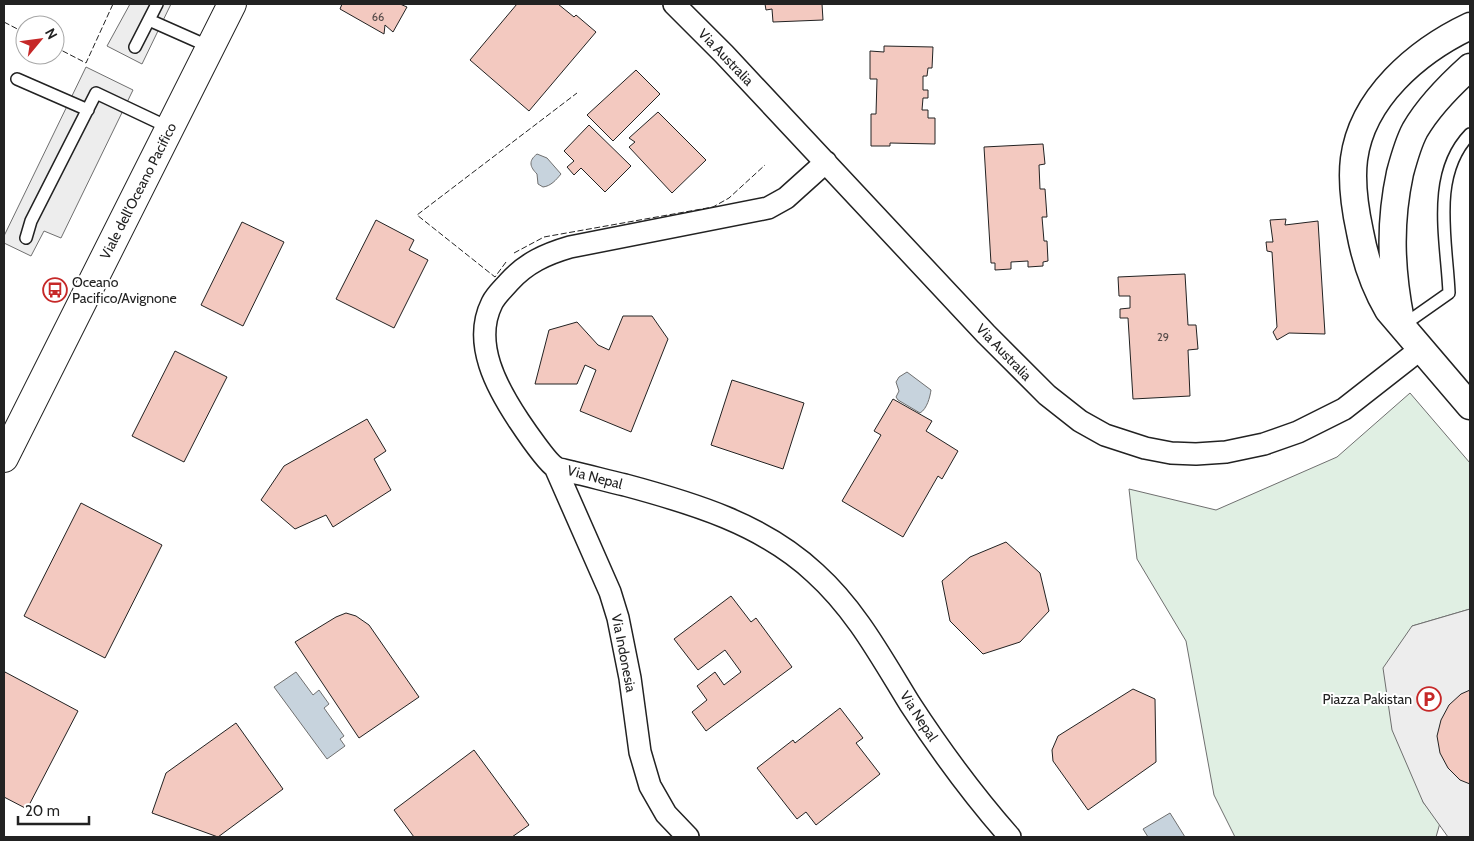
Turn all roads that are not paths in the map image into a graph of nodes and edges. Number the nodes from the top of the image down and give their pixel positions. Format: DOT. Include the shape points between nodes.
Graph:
graph roads {
  1 [pos="157,4"];
  2 [pos="232,4"];
  3 [pos="674,4"];
  4 [pos="149,20"];
  5 [pos="1470,26"];
  6 [pos="135,47"];
  7 [pos="210,47"];
  8 [pos="1470,66"];
  9 [pos="17,80"];
  10 [pos="88,110"];
  11 [pos="170,128"];
  12 [pos="1470,134"];
  13 [pos="826,162"];
  14 [pos="26,238"];
  15 [pos="1402,326"];
  16 [pos="1422,348"];
  17 [pos="1470,406"];
  18 [pos="4,458"];
  19 [pos="555,467"];
  20 [pos="688,837"];
  21 [pos="1010,837"];
  1 -- 4 [label="lane"];
  2 -- 7 [label="main road, Viale dell'Oceano Pacifico"];
  3 -- 13 [label="street, Via Australia"];
  4 -- 6 [label="lane"];
  4 -- 7 [label="lane"];
  5 -- 15 [label="street" via="1437,44 1390,85 1373,107 1357,146 1354,186 1361,238 1379,294"];
  7 -- 11 [label="main road, Viale dell'Oceano Pacifico"];
  8 -- 15 [label="street" via="1419,124 1402,165 1391,237"];
  9 -- 10 [label="lane"];
  10 -- 11 [label="lane" via="96,93"];
  10 -- 14 [label="lane" via="31,221"];
  11 -- 18 [label="main road, Viale dell'Oceano Pacifico"];
  12 -- 15 [label="lane" via="1451,165 1445,194 1449,293"];
  13 -- 16 [label="street, Via Australia" via="1047,396 1091,428 1130,444 1171,453 1196,454 1226,452 1279,440 1344,409"];
  13 -- 19 [label="street, Via Nepal" via="786,198 768,208 558,250 526,266 498,294 486,326 485,347 490,367 515,415"];
  15 -- 16 [label="street"];
  16 -- 17 [label="street"];
  19 -- 20 [label="street, Via Indonesia" via="610,592 618,618 640,752 650,786 666,814"];
  19 -- 21 [label="street, Via Nepal" via="690,505 748,527 793,553 825,582 858,620 945,756"];
}
